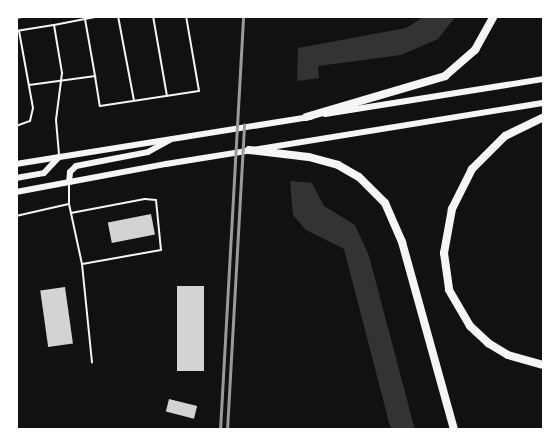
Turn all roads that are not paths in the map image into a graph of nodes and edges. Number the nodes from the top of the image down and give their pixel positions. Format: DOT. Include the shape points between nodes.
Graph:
graph roads {
  1 [pos="100,16"];
  2 [pos="118,16"];
  3 [pos="153,16"];
  4 [pos="186,16"];
  5 [pos="494,16"];
  6 [pos="85,19"];
  7 [pos="54,24"];
  8 [pos="18,31"];
  9 [pos="95,76"];
  10 [pos="544,79"];
  11 [pos="61,80"];
  12 [pos="29,85"];
  13 [pos="167,96"];
  14 [pos="134,101"];
  15 [pos="544,104"];
  16 [pos="306,117"];
  17 [pos="544,117"];
  18 [pos="16,126"];
  19 [pos="173,138"];
  20 [pos="249,150"];
  21 [pos="59,157"];
  22 [pos="16,164"];
  23 [pos="16,178"];
  24 [pos="69,182"];
  25 [pos="16,192"];
  26 [pos="69,204"];
  27 [pos="71,212"];
  28 [pos="16,216"];
  29 [pos="82,264"];
  30 [pos="92,362"];
  31 [pos="544,365"];
  32 [pos="454,430"];
  1 -- 6 [label="lane"];
  2 -- 14 [label="lane"];
  3 -- 13 [label="lane"];
  4 -- 13 [label="lane" via="199,92"];
  5 -- 16 [label="highway" via="476,50 445,76"];
  6 -- 7 [label="lane"];
  6 -- 9 [label="lane"];
  7 -- 8 [label="lane"];
  7 -- 11 [label="lane"];
  8 -- 12 [label="lane"];
  9 -- 11 [label="lane"];
  9 -- 14 [label="lane" via="100,106"];
  10 -- 16 [label="main road"];
  11 -- 12 [label="lane"];
  11 -- 21 [label="lane" via="56,120"];
  12 -- 18 [label="lane" via="33,108 30,121"];
  13 -- 14 [label="lane"];
  15 -- 20 [label="main road"];
  16 -- 19 [label="main road"];
  17 -- 31 [label="highway" via="505,136 472,170 452,209 444,253 449,290 470,326 488,343 508,355"];
  19 -- 21 [label="main road"];
  19 -- 24 [label="main road" via="148,152 76,166 70,172"];
  20 -- 24 [label="main road"];
  20 -- 32 [label="highway" via="309,157 338,165 359,177 385,203 400,237"];
  21 -- 22 [label="main road"];
  21 -- 23 [label="main road" via="44,172"];
  24 -- 25 [label="main road"];
  24 -- 26 [label="lane"];
  26 -- 27 [label="lane"];
  26 -- 28 [label="lane"];
  27 -- 29 [label="lane"];
  27 -- 29 [label="lane" via="145,199 156,200 161,250"];
  29 -- 30 [label="lane"];
}
